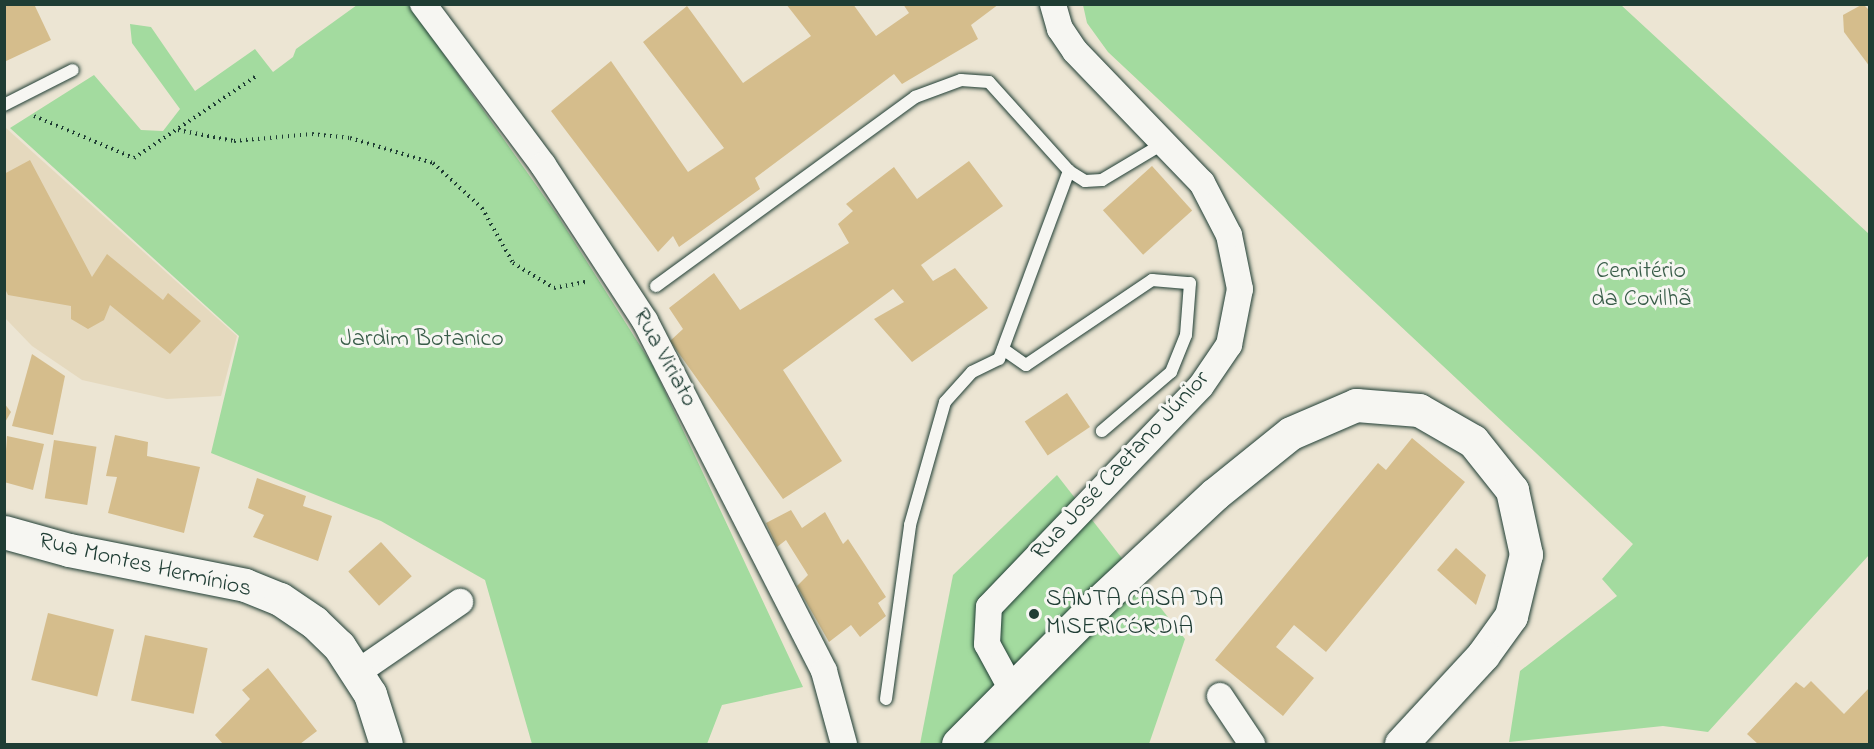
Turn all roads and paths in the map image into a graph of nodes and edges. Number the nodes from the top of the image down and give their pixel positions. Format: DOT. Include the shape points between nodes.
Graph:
graph roads {
  1 [pos="423,4"];
  2 [pos="1053,4"];
  3 [pos="73,70"];
  4 [pos="255,77"];
  5 [pos="4,105"];
  6 [pos="28,113"];
  7 [pos="178,130"];
  8 [pos="1164,143"];
  9 [pos="1070,171"];
  10 [pos="616,277"];
  11 [pos="656,286"];
  12 [pos="1003,349"];
  13 [pos="1102,431"];
  14 [pos="4,532"];
  15 [pos="460,602"];
  16 [pos="358,672"];
  17 [pos="1011,688"];
  18 [pos="1220,696"];
  19 [pos="886,699"];
  20 [pos="967,741"];
  21 [pos="386,744"];
  22 [pos="844,744"];
  23 [pos="1252,744"];
  24 [pos="1401,744"];
  1 -- 10 [label="street, Rua Viriato" via="543,165"];
  2 -- 8 [label="street, Rua José Caetano Júnior" via="1060,29 1075,51"];
  3 -- 5 [label="lane"];
  4 -- 7 [label="path"];
  6 -- 7 [label="path" via="134,158"];
  7 -- 10 [label="path" via="234,141 312,134 350,138 433,163 482,208 513,263 554,288"];
  8 -- 9 [label="lane" via="1102,180 1085,181"];
  8 -- 17 [label="street, Rua José Caetano Júnior" via="1203,183 1229,235 1240,289 1229,345 1201,386 989,607 987,644"];
  9 -- 11 [label="lane" via="989,82 961,80 915,97"];
  9 -- 12 [label="lane"];
  10 -- 22 [label="street, Rua Viriato" via="645,321 721,464 819,661"];
  12 -- 13 [label="lane" via="1026,364 1152,280 1190,283 1186,334 1171,372"];
  12 -- 19 [label="lane" via="999,359 972,372 945,402 910,525"];
  14 -- 16 [label="main road, Rua Montes Hermínios" via="69,550 245,585 280,599 314,622"];
  15 -- 16 [label="street"];
  16 -- 21 [label="main road, Rua Montes Hermínios" via="370,694"];
  17 -- 20 [label="main road"];
  17 -- 24 [label="main road" via="1215,494 1291,433 1356,405 1419,410 1473,441 1512,490 1526,554 1512,616 1483,655"];
  18 -- 23 [label="street"];
}
